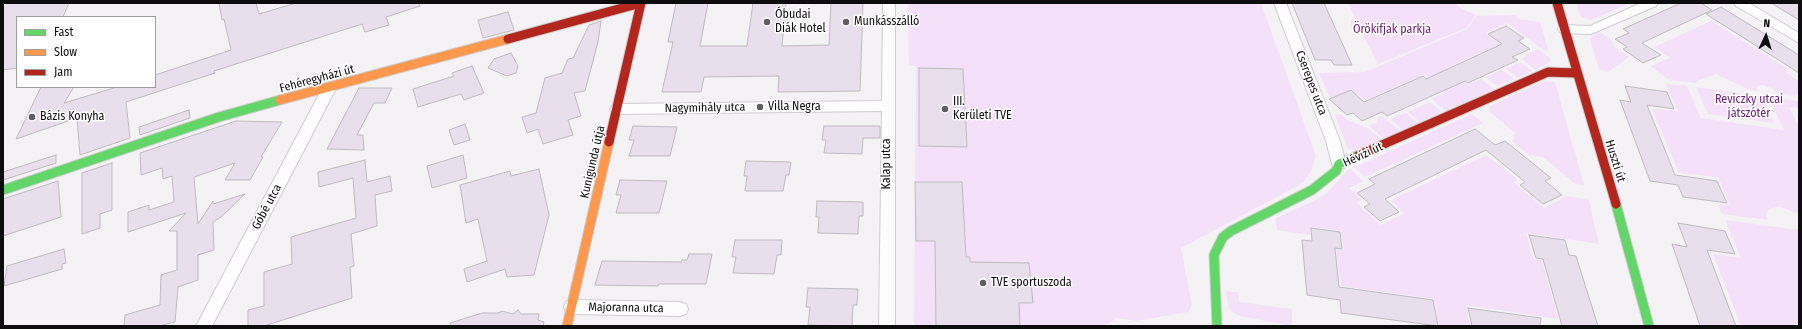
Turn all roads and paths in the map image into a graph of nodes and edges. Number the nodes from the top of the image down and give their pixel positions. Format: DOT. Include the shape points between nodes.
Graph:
graph roads {
  1 [pos="641,3"];
  2 [pos="888,3"];
  3 [pos="1280,3"];
  4 [pos="1557,3"];
  5 [pos="1652,3"];
  6 [pos="1740,3"];
  7 [pos="1564,29"];
  8 [pos="1799,39"];
  9 [pos="1576,73"];
  10 [pos="330,87"];
  11 [pos="888,106"];
  12 [pos="618,109"];
  13 [pos="1339,164"];
  14 [pos="3,190"];
  15 [pos="572,307"];
  16 [pos="680,309"];
  17 [pos="204,326"];
  18 [pos="567,326"];
  19 [pos="887,326"];
  20 [pos="1217,326"];
  21 [pos="1649,326"];
  1 -- 10 [label="street, Fehéregyházi út"];
  1 -- 12 [label="street, Kunigunda útja"];
  2 -- 11 [label="street, Kalap utca"];
  3 -- 13 [label="street, Cserepes utca" via="1325,118"];
  4 -- 7 [label="street, Huszti út"];
  5 -- 7 [label="street" via="1591,30"];
  6 -- 8 [label="street"];
  7 -- 9 [label="street, Huszti út"];
  9 -- 13 [label="street, Hévízi út" via="1548,72"];
  9 -- 21 [label="street, Huszti út" via="1615,200"];
  10 -- 14 [label="street, Fehéregyházi út" via="219,117"];
  10 -- 17 [label="street, Góbé utca"];
  11 -- 12 [label="street, Nagymihály utca"];
  11 -- 19 [label="street, Kalap utca"];
  12 -- 15 [label="street, Kunigunda útja"];
  13 -- 20 [label="street, Hévízi út" via="1326,181 1312,190 1223,237 1214,255"];
  15 -- 16 [label="street, Majoranna utca"];
  15 -- 18 [label="street, Kunigunda útja"];
}
